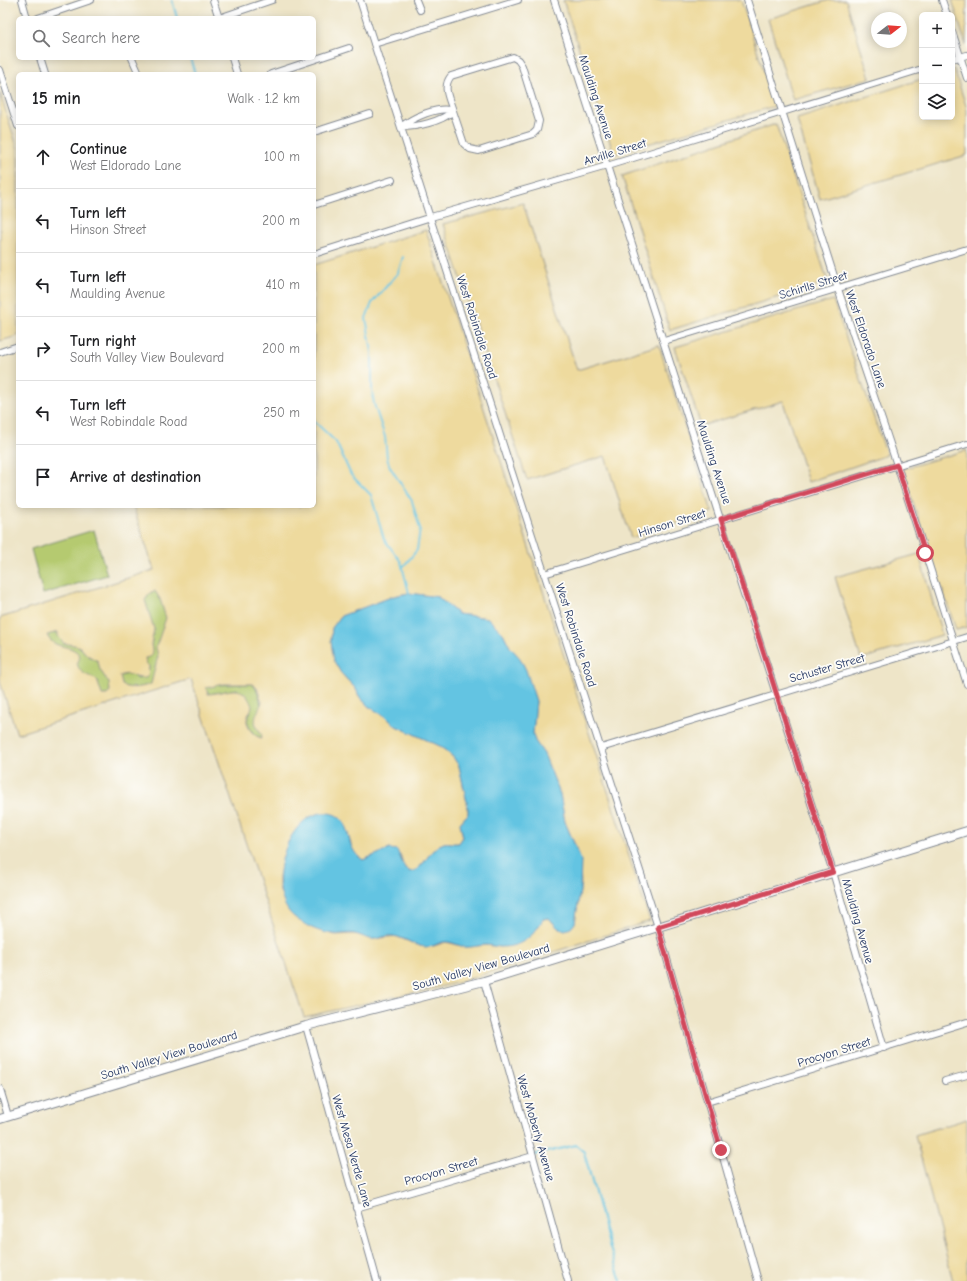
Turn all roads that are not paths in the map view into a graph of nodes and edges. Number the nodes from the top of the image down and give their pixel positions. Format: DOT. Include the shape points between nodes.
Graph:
graph roads {
  1 [pos="22,0"];
  2 [pos="91,0"];
  3 [pos="213,0"];
  4 [pos="272,0"];
  5 [pos="360,0"];
  6 [pos="416,0"];
  7 [pos="518,0"];
  8 [pos="554,0"];
  9 [pos="747,0"];
  10 [pos="942,0"];
  11 [pos="420,10"];
  12 [pos="946,12"];
  13 [pos="26,16"];
  14 [pos="44,16"];
  15 [pos="218,16"];
  16 [pos="225,16"];
  17 [pos="955,41"];
  18 [pos="374,44"];
  19 [pos="349,48"];
  20 [pos="967,55"];
  21 [pos="960,57"];
  22 [pos="316,59"];
  23 [pos="955,59"];
  24 [pos="41,60"];
  25 [pos="133,60"];
  26 [pos="233,60"];
  27 [pos="313,60"];
  28 [pos="0,70"];
  29 [pos="919,70"];
  30 [pos="44,72"];
  31 [pos="138,72"];
  32 [pos="236,72"];
  33 [pos="277,72"];
  34 [pos="967,78"];
  35 [pos="453,111"];
  36 [pos="782,113"];
  37 [pos="370,114"];
  38 [pos="16,118"];
  39 [pos="401,127"];
  40 [pos="316,131"];
  41 [pos="607,166"];
  42 [pos="392,180"];
  43 [pos="316,205"];
  44 [pos="431,217"];
  45 [pos="967,249"];
  46 [pos="316,253"];
  47 [pos="838,289"];
  48 [pos="664,341"];
  49 [pos="16,347"];
  50 [pos="0,352"];
  51 [pos="967,444"];
  52 [pos="897,465"];
  53 [pos="721,519"];
  54 [pos="544,574"];
  55 [pos="967,637"];
  56 [pos="953,641"];
  57 [pos="967,684"];
  58 [pos="776,694"];
  59 [pos="600,748"];
  60 [pos="967,831"];
  61 [pos="833,872"];
  62 [pos="658,927"];
  63 [pos="484,981"];
  64 [pos="967,1022"];
  65 [pos="306,1026"];
  66 [pos="884,1048"];
  67 [pos="967,1075"];
  68 [pos="945,1081"];
  69 [pos="0,1089"];
  70 [pos="708,1102"];
  71 [pos="4,1117"];
  72 [pos="533,1156"];
  73 [pos="356,1208"];
  74 [pos="377,1281"];
  75 [pos="568,1281"];
  76 [pos="758,1281"];
  1 -- 13 [label="street"];
  2 -- 14 [label="street"];
  3 -- 15 [label="street"];
  4 -- 16 [label="street"];
  5 -- 18 [label="street, West Robindale Road"];
  6 -- 11 [label="street"];
  7 -- 18 [label="street"];
  8 -- 41 [label="street, Maulding Avenue"];
  9 -- 36 [label="street, West Eldorado Lane"];
  10 -- 12 [label="street"];
  17 -- 21 [label="street"];
  18 -- 39 [label="street, West Robindale Road"];
  19 -- 22 [label="street"];
  20 -- 21 [label="street"];
  21 -- 23 [label="street"];
  21 -- 34 [label="street"];
  24 -- 30 [label="street"];
  25 -- 31 [label="street"];
  26 -- 32 [label="street"];
  27 -- 33 [label="street"];
  28 -- 38 [label="street"];
  29 -- 36 [label="street, Arville Street"];
  35 -- 35 [label="street" via="464,144 479,151 533,134 539,121 522,66 513,57 451,76 446,89"];
  35 -- 39 [label="street" via="446,108 426,114 411,119"];
  36 -- 41 [label="street, Arville Street"];
  36 -- 47 [label="street, West Eldorado Lane"];
  37 -- 40 [label="street"];
  39 -- 44 [label="street, West Robindale Road"];
  41 -- 44 [label="street, Arville Street"];
  41 -- 48 [label="street, Maulding Avenue"];
  42 -- 43 [label="street"];
  44 -- 46 [label="street, Arville Street"];
  44 -- 54 [label="street, West Robindale Road"];
  45 -- 47 [label="street, Schirlls Street"];
  47 -- 48 [label="street, Schirlls Street"];
  47 -- 52 [label="street, West Eldorado Lane"];
  48 -- 53 [label="street, Maulding Avenue"];
  49 -- 50 [label="street"];
  51 -- 52 [label="street, Hinson Street"];
  52 -- 53 [label="street, Hinson Street"];
  52 -- 56 [label="street, West Eldorado Lane"];
  53 -- 54 [label="street, Hinson Street"];
  53 -- 58 [label="street, Maulding Avenue"];
  54 -- 59 [label="street, West Robindale Road"];
  55 -- 56 [label="street, Schuster Street"];
  56 -- 57 [label="street, West Eldorado Lane"];
  56 -- 58 [label="street, Schuster Street"];
  58 -- 59 [label="street, Schuster Street"];
  58 -- 61 [label="street, Maulding Avenue"];
  59 -- 62 [label="street, West Robindale Road"];
  60 -- 61 [label="main road, South Valley View Boulevard"];
  61 -- 62 [label="main road, South Valley View Boulevard"];
  61 -- 66 [label="street, Maulding Avenue"];
  62 -- 63 [label="main road, South Valley View Boulevard"];
  62 -- 70 [label="street, West Robindale Road"];
  63 -- 65 [label="main road, South Valley View Boulevard"];
  63 -- 72 [label="street, West Moberly Avenue"];
  64 -- 66 [label="street, Procyon Street"];
  65 -- 71 [label="main road, South Valley View Boulevard"];
  65 -- 73 [label="street, West Mesa Verde Lane"];
  66 -- 70 [label="street, Procyon Street"];
  67 -- 68 [label="street"];
  69 -- 71 [label="street"];
  70 -- 76 [label="street, West Robindale Road"];
  72 -- 73 [label="street, Procyon Street"];
  72 -- 75 [label="street, West Moberly Avenue"];
  73 -- 74 [label="street, West Mesa Verde Lane"];
}
